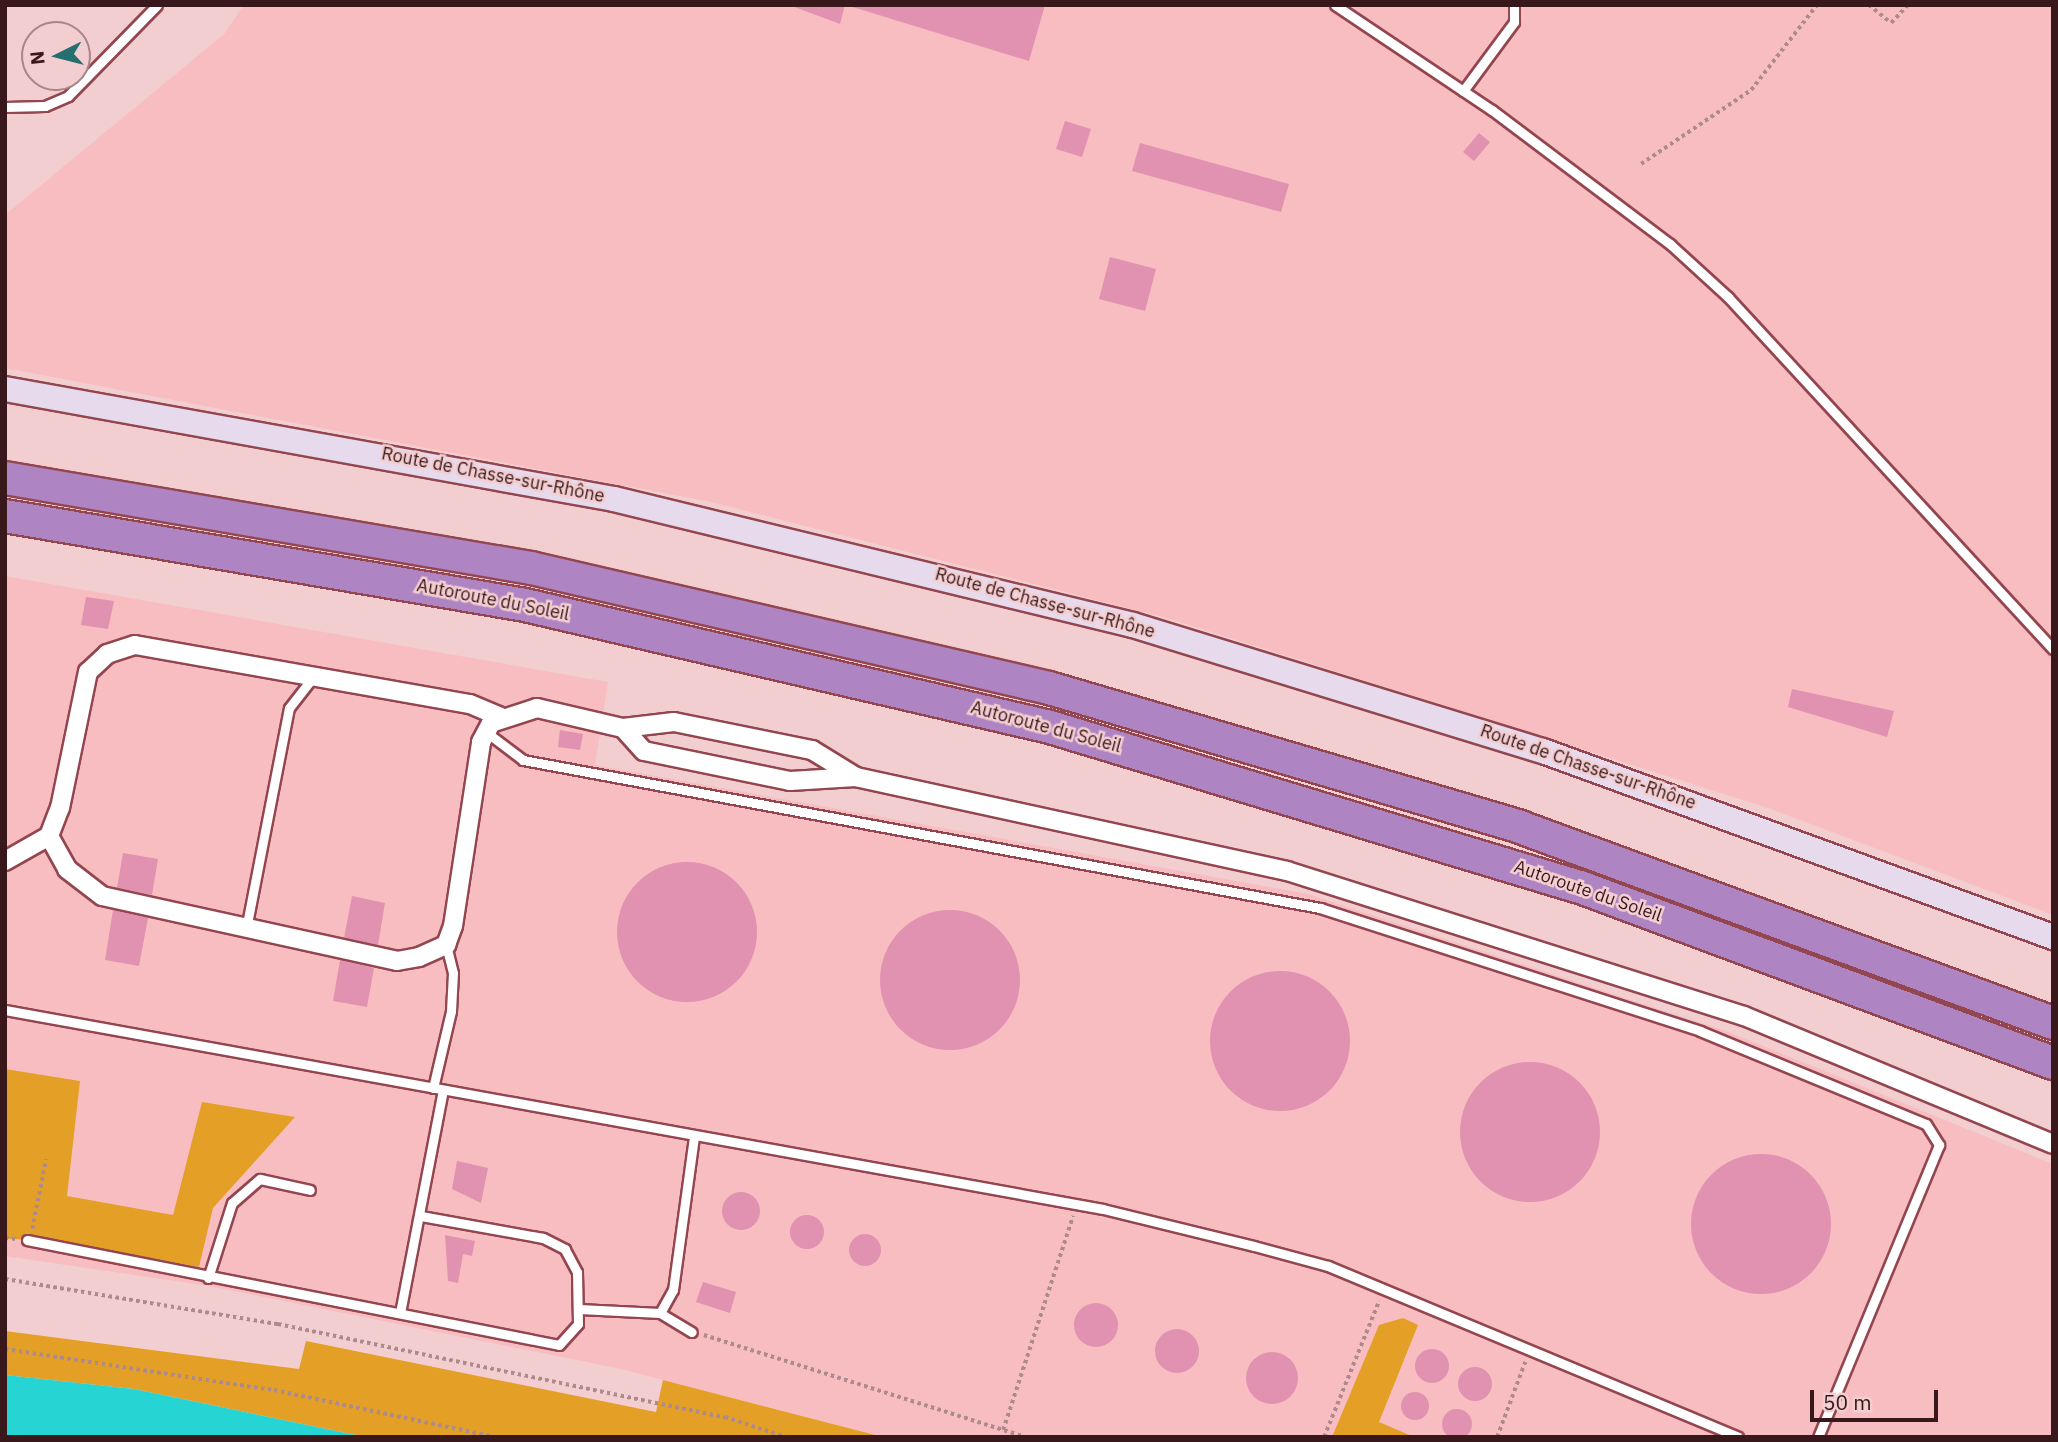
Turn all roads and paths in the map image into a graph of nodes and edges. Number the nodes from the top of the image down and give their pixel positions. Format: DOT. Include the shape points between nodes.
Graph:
graph roads {
  1 [pos="157,5"];
  2 [pos="1335,5"];
  3 [pos="1514,5"];
  4 [pos="1817,5"];
  5 [pos="1869,5"];
  6 [pos="1908,5"];
  7 [pos="1463,91"];
  8 [pos="5,107"];
  9 [pos="1641,164"];
  10 [pos="5,389"];
  11 [pos="5,478"];
  12 [pos="5,516"];
  13 [pos="2053,649"];
  14 [pos="313,676"];
  15 [pos="500,718"];
  16 [pos="623,728"];
  17 [pos="486,732"];
  18 [pos="856,777"];
  19 [pos="48,836"];
  20 [pos="5,861"];
  21 [pos="246,929"];
  22 [pos="2053,937"];
  23 [pos="446,945"];
  24 [pos="5,1010"];
  25 [pos="2053,1023"];
  26 [pos="1961,1027"];
  27 [pos="2053,1063"];
  28 [pos="2053,1085"];
  29 [pos="438,1089"];
  30 [pos="694,1136"];
  31 [pos="2053,1144"];
  32 [pos="46,1159"];
  33 [pos="310,1190"];
  34 [pos="1076,1205"];
  35 [pos="421,1216"];
  36 [pos="5,1238"];
  37 [pos="27,1240"];
  38 [pos="208,1278"];
  39 [pos="5,1279"];
  40 [pos="1383,1289"];
  41 [pos="579,1309"];
  42 [pos="400,1313"];
  43 [pos="660,1313"];
  44 [pos="692,1332"];
  45 [pos="5,1349"];
  46 [pos="1530,1350"];
  47 [pos="1003,1430"];
  48 [pos="496,1437"];
  49 [pos="786,1437"];
  50 [pos="1025,1437"];
  51 [pos="1324,1437"];
  52 [pos="1497,1437"];
  53 [pos="1738,1437"];
  54 [pos="1818,1437"];
  1 -- 8 [label="lane" via="68,96 45,106"];
  2 -- 7 [label="lane"];
  3 -- 7 [label="lane" via="1514,22"];
  4 -- 9 [label="path" via="1751,90"];
  5 -- 6 [label="path" via="1891,23"];
  7 -- 13 [label="lane" via="1670,244 1728,297"];
  10 -- 22 [label="main road, Route de Chasse-sur-Rhône" via="614,499 1133,625 1544,751"];
  11 -- 25 [label="highway" via="531,568 1049,688 1532,831"];
  12 -- 26 [label="highway, Autoroute du Soleil" via="525,605 1049,727 1583,888"];
  14 -- 15 [label="street" via="470,704"];
  14 -- 19 [label="street" via="135,645 107,654 88,672 60,808"];
  14 -- 21 [label="lane" via="289,708"];
  15 -- 16 [label="street" via="537,708"];
  15 -- 17 [label="street"];
  16 -- 18 [label="street" via="674,722 812,750"];
  16 -- 18 [label="street" via="644,751 790,781"];
  17 -- 23 [label="street"];
  17 -- 54 [label="lane" via="523,760 1320,908 1700,1031 1926,1124 1939,1145"];
  18 -- 31 [label="street" via="1287,871 1744,1016"];
  19 -- 20 [label="street"];
  19 -- 21 [label="street" via="67,869 102,896"];
  21 -- 23 [label="street" via="397,961"];
  23 -- 29 [label="lane" via="453,973 451,1011"];
  24 -- 29 [label="lane"];
  26 -- 27 [label="highway, Autoroute du Soleil"];
  26 -- 28 [label="highway" via="1996,1060"];
  29 -- 30 [label="lane"];
  29 -- 35 [label="lane"];
  30 -- 34 [label="lane"];
  30 -- 43 [label="lane" via="673,1290"];
  32 -- 37 [label="path" via="40,1214"];
  33 -- 38 [label="lane" via="260,1179 232,1203"];
  34 -- 40 [label="lane" via="1254,1246"];
  34 -- 47 [label="path"];
  35 -- 41 [label="lane" via="543,1238 565,1249 577,1272"];
  35 -- 42 [label="lane"];
  36 -- 37 [label="path"];
  37 -- 38 [label="lane"];
  38 -- 42 [label="lane"];
  39 -- 49 [label="path" via="278,1324 725,1418"];
  40 -- 46 [label="lane"];
  40 -- 51 [label="path"];
  41 -- 42 [label="lane" via="578,1324 559,1345"];
  41 -- 43 [label="lane" via="639,1317"];
  43 -- 44 [label="lane"];
  44 -- 47 [label="path"];
  45 -- 48 [label="path" via="274,1390"];
  46 -- 52 [label="path"];
  46 -- 53 [label="lane"];
  47 -- 50 [label="path"];
}
